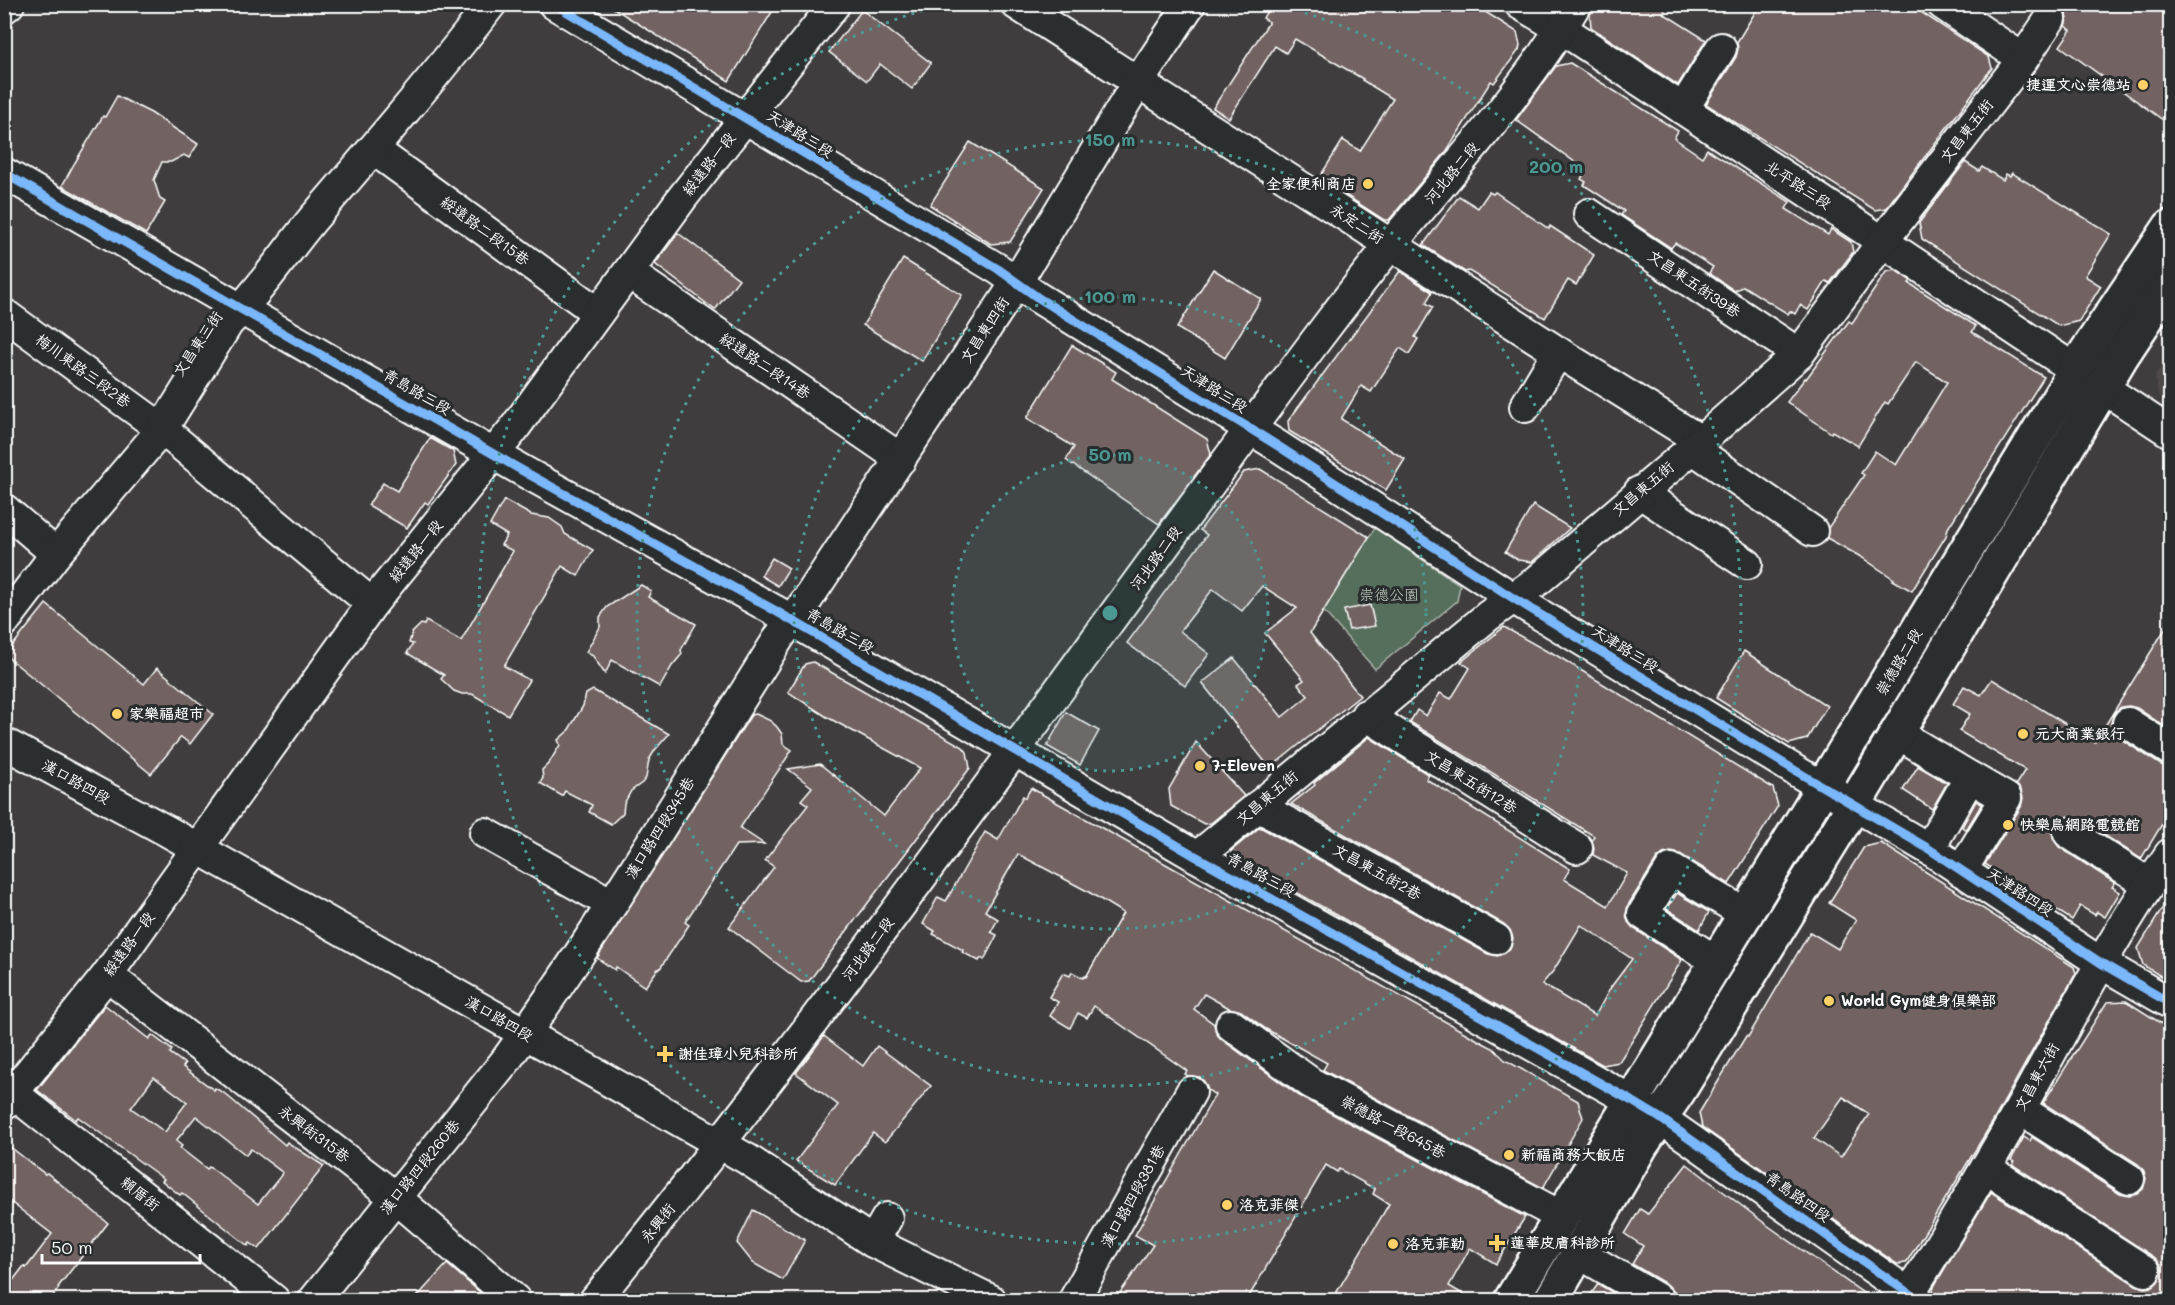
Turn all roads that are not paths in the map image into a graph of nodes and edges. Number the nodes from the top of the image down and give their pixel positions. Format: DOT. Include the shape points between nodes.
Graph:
graph roads {
  1 [pos="9,4"];
  2 [pos="491,4"];
  3 [pos="554,4"];
  4 [pos="835,4"];
  5 [pos="1016,4"];
  6 [pos="1190,4"];
  7 [pos="1520,4"];
  8 [pos="1942,4"];
  9 [pos="4,8"];
  10 [pos="1569,17"];
  11 [pos="2050,19"];
  12 [pos="1721,48"];
  13 [pos="2023,59"];
  14 [pos="1138,83"];
  15 [pos="1683,109"];
  16 [pos="746,118"];
  17 [pos="373,149"];
  18 [pos="4,173"];
  19 [pos="1589,214"];
  20 [pos="2170,226"];
  21 [pos="1883,241"];
  22 [pos="1390,245"];
  23 [pos="629,273"];
  24 [pos="1016,283"];
  25 [pos="2170,283"];
  26 [pos="242,309"];
  27 [pos="598,313"];
  28 [pos="4,314"];
  29 [pos="1558,352"];
  30 [pos="1799,354"];
  31 [pos="2075,369"];
  32 [pos="2103,387"];
  33 [pos="1525,407"];
  34 [pos="162,429"];
  35 [pos="1250,429"];
  36 [pos="2170,432"];
  37 [pos="1696,445"];
  38 [pos="495,454"];
  39 [pos="900,459"];
  40 [pos="1638,492"];
  41 [pos="4,509"];
  42 [pos="1812,531"];
  43 [pos="56,554"];
  44 [pos="1747,564"];
  45 [pos="1513,598"];
  46 [pos="372,604"];
  47 [pos="792,620"];
  48 [pos="4,622"];
  49 [pos="1366,715"];
  50 [pos="2128,723"];
  51 [pos="1897,733"];
  52 [pos="4,743"];
  53 [pos="1016,750"];
  54 [pos="2170,750"];
  55 [pos="1970,777"];
  56 [pos="1824,786"];
  57 [pos="1854,805"];
  58 [pos="1258,806"];
  59 [pos="485,833"];
  60 [pos="2069,833"];
  61 [pos="1577,848"];
  62 [pos="1929,849"];
  63 [pos="198,850"];
  64 [pos="2170,854"];
  65 [pos="1197,857"];
  66 [pos="1961,871"];
  67 [pos="2149,884"];
  68 [pos="612,904"];
  69 [pos="1746,915"];
  70 [pos="1496,939"];
  71 [pos="1717,962"];
  72 [pos="2101,963"];
  73 [pos="107,975"];
  74 [pos="2170,1003"];
  75 [pos="1231,1025"];
  76 [pos="525,1034"];
  77 [pos="1191,1092"];
  78 [pos="8,1096"];
  79 [pos="1632,1101"];
  80 [pos="2020,1109"];
  81 [pos="1660,1118"];
  82 [pos="720,1145"];
  83 [pos="1986,1168"];
  84 [pos="2129,1179"];
  85 [pos="395,1197"];
  86 [pos="1562,1217"];
  87 [pos="1579,1253"];
  88 [pos="2145,1271"];
  89 [pos="1911,1298"];
  90 [pos="274,1300"];
  91 [pos="314,1300"];
  92 [pos="515,1300"];
  93 [pos="595,1300"];
  94 [pos="991,1300"];
  95 [pos="1074,1300"];
  96 [pos="1511,1300"];
  97 [pos="1551,1300"];
  98 [pos="1659,1300"];
  1 -- 9 [label="street"];
  2 -- 17 [label="street, 文昌東三街"];
  3 -- 16 [label="street, 天津路三段"];
  4 -- 16 [label="street, 綏遠路一段"];
  5 -- 14 [label="street, 永定二街"];
  6 -- 14 [label="street, 文昌東四街"];
  7 -- 10 [label="street, 北平路三段"];
  8 -- 13 [label="street"];
  10 -- 15 [label="street, 北平路三段"];
  10 -- 22 [label="street, 河北路二段" via="1480,140"];
  11 -- 13 [label="street, 文昌東五街"];
  12 -- 15 [label="street"];
  13 -- 21 [label="street, 文昌東五街"];
  14 -- 22 [label="street, 永定二街"];
  14 -- 24 [label="street, 文昌東四街"];
  15 -- 21 [label="street, 北平路三段"];
  16 -- 23 [label="street, 綏遠路一段"];
  16 -- 24 [label="street, 天津路三段"];
  17 -- 26 [label="street, 文昌東三街"];
  17 -- 27 [label="street, 綏遠路二段15巷"];
  18 -- 26 [label="street, 青島路三段"];
  19 -- 30 [label="street, 文昌東五街39巷"];
  20 -- 31 [label="main road, 崇德路二段"];
  21 -- 30 [label="street, 文昌東五街"];
  21 -- 31 [label="street, 北平路三段"];
  22 -- 29 [label="street, 永定二街"];
  22 -- 35 [label="street, 河北路二段"];
  23 -- 27 [label="street, 綏遠路一段"];
  23 -- 39 [label="street, 綏遠路二段14巷"];
  24 -- 35 [label="street, 天津路三段"];
  24 -- 39 [label="street, 文昌東四街"];
  25 -- 32 [label="main road"];
  26 -- 34 [label="street, 文昌東三街" via="228,323"];
  26 -- 38 [label="street, 青島路三段"];
  27 -- 38 [label="street, 綏遠路一段"];
  28 -- 34 [label="street, 梅川東路三段2巷"];
  29 -- 33 [label="street"];
  29 -- 37 [label="street, 永定二街"];
  30 -- 37 [label="street, 文昌東五街"];
  31 -- 32 [label="street, 北平路三段"];
  31 -- 56 [label="main road, 崇德路二段"];
  32 -- 36 [label="street, 北平路三段"];
  32 -- 51 [label="main road"];
  34 -- 43 [label="street, 文昌東三街"];
  34 -- 46 [label="street, 梅川東路三段2巷"];
  35 -- 45 [label="street, 天津路三段"];
  35 -- 53 [label="street, 河北路二段"];
  37 -- 40 [label="street, 文昌東五街"];
  37 -- 42 [label="street, 永定二街"];
  38 -- 46 [label="street, 綏遠路一段"];
  38 -- 47 [label="street, 青島路三段"];
  39 -- 47 [label="street, 文昌東四街"];
  40 -- 44 [label="street"];
  40 -- 45 [label="street, 文昌東五街"];
  41 -- 43 [label="street"];
  43 -- 48 [label="street, 文昌東三街"];
  45 -- 49 [label="street, 文昌東五街"];
  45 -- 56 [label="street, 天津路三段"];
  46 -- 63 [label="street, 綏遠路一段"];
  47 -- 53 [label="street, 青島路三段"];
  47 -- 68 [label="street, 漢口路四段345巷"];
  49 -- 58 [label="street, 文昌東五街"];
  49 -- 61 [label="street, 文昌東五街12巷"];
  50 -- 54 [label="street"];
  51 -- 55 [label="street"];
  51 -- 57 [label="main road"];
  52 -- 63 [label="street, 漢口路四段"];
  53 -- 65 [label="street, 青島路三段"];
  53 -- 82 [label="street, 河北路二段"];
  55 -- 62 [label="street"];
  55 -- 66 [label="street" via="2006,798"];
  56 -- 57 [label="street, 天津路三段"];
  56 -- 69 [label="main road, 崇德路二段"];
  57 -- 62 [label="street, 天津路四段"];
  57 -- 81 [label="main road"];
  58 -- 65 [label="street, 文昌東五街"];
  58 -- 70 [label="street, 文昌東五街2巷"];
  59 -- 68 [label="street"];
  60 -- 67 [label="street"];
  62 -- 66 [label="street, 天津路四段"];
  63 -- 73 [label="street, 綏遠路一段"];
  63 -- 76 [label="street, 漢口路四段"];
  64 -- 67 [label="street, 文昌東六街"];
  65 -- 79 [label="street, 青島路三段"];
  66 -- 72 [label="street, 天津路四段"];
  67 -- 72 [label="street, 文昌東六街"];
  68 -- 76 [label="street, 漢口路四段345巷"];
  69 -- 71 [label="main road, 崇德路二段"];
  69 -- 71 [label="street" via="1671,869 1643,914"];
  71 -- 79 [label="main road, 崇德路二段"];
  72 -- 74 [label="street, 天津路四段"];
  72 -- 80 [label="street, 文昌東六街"];
  73 -- 78 [label="street, 綏遠路一段"];
  73 -- 85 [label="street, 永興街315巷"];
  75 -- 86 [label="street, 崇德路一段645巷" via="1311,1083"];
  76 -- 82 [label="street, 漢口路四段"];
  76 -- 85 [label="street, 漢口路四段260巷"];
  77 -- 95 [label="street, 漢口路四段381巷"];
  78 -- 90 [label="street, 賴厝街"];
  79 -- 81 [label="street, 青島路三段"];
  79 -- 86 [label="main road, 崇德路二段"];
  80 -- 83 [label="street, 文昌東六街"];
  80 -- 84 [label="street"];
  81 -- 87 [label="main road"];
  81 -- 89 [label="street, 青島路四段"];
  82 -- 93 [label="street, 永興街"];
  82 -- 94 [label="street, 漢口路四段" via="880,1230"];
  83 -- 88 [label="street"];
  83 -- 89 [label="street, 文昌東六街"];
  85 -- 91 [label="street, 漢口路四段260巷"];
  85 -- 92 [label="street, 永興街315巷"];
  86 -- 96 [label="main road, 崇德路二段"];
  87 -- 97 [label="main road"];
  87 -- 98 [label="street"];
}
